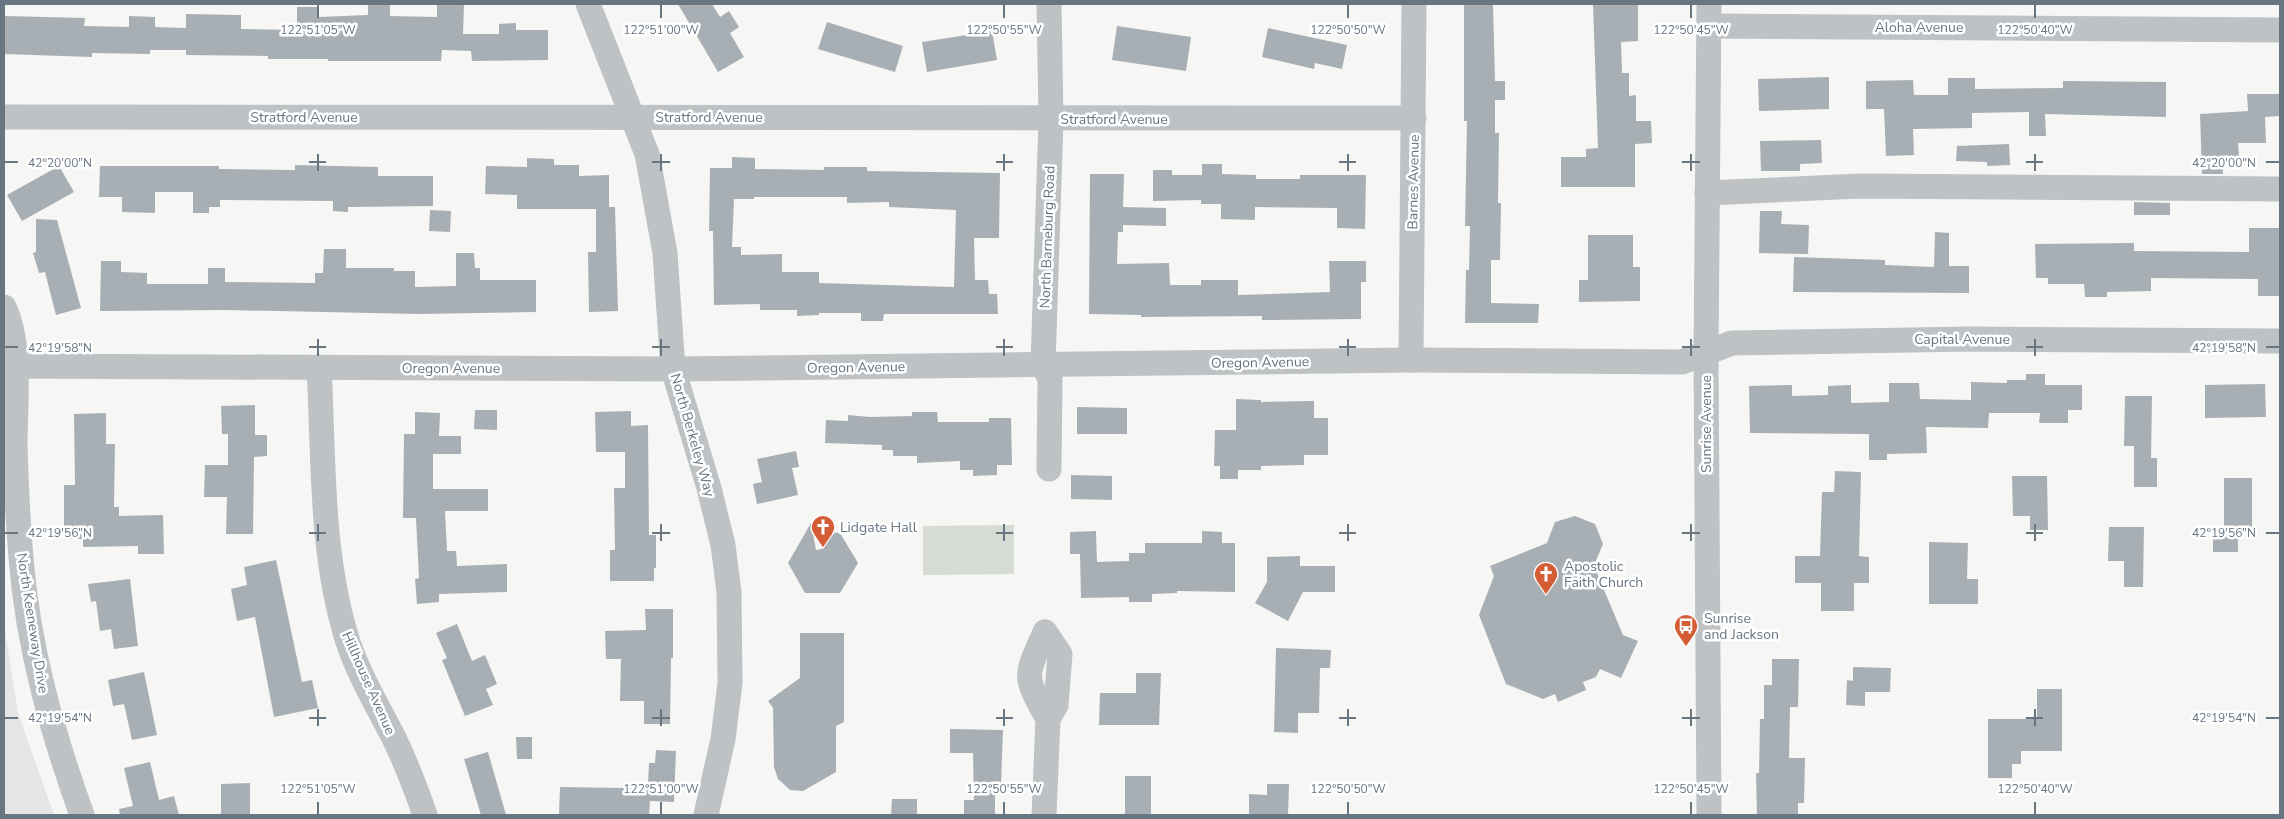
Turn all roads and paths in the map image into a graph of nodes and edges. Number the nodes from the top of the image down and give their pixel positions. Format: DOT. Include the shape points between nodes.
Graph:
graph roads {
  1 [pos="588,4"];
  2 [pos="1049,4"];
  3 [pos="1414,4"];
  4 [pos="1708,15"];
  5 [pos="2280,30"];
  6 [pos="633,116"];
  7 [pos="4,117"];
  8 [pos="1414,118"];
  9 [pos="1051,119"];
  10 [pos="2280,188"];
  11 [pos="1707,193"];
  12 [pos="4,306"];
  13 [pos="2280,341"];
  14 [pos="1706,354"];
  15 [pos="1411,360"];
  16 [pos="1043,365"];
  17 [pos="9,366"];
  18 [pos="319,367"];
  19 [pos="673,369"];
  20 [pos="1049,469"];
  21 [pos="1048,719"];
  22 [pos="82,815"];
  23 [pos="425,815"];
  24 [pos="706,815"];
  25 [pos="1044,815"];
  26 [pos="1709,815"];
  1 -- 6 [label="street, North Berkeley Way"];
  2 -- 9 [label="street, North Barneburg Road"];
  3 -- 8 [label="street, Barnes Avenue"];
  4 -- 5 [label="street, Aloha Avenue"];
  4 -- 11 [label="street, Sunrise Avenue"];
  6 -- 7 [label="street, Stratford Avenue"];
  6 -- 9 [label="street, Stratford Avenue"];
  6 -- 19 [label="street, North Berkeley Way" via="647,154 665,253"];
  8 -- 9 [label="street, Stratford Avenue"];
  8 -- 15 [label="street, Barnes Avenue"];
  9 -- 16 [label="street, North Barneburg Road"];
  10 -- 11 [label="street" via="1860,186"];
  11 -- 14 [label="street, Sunrise Avenue"];
  12 -- 17 [label="street, North Keeneway Drive" via="13,335"];
  13 -- 14 [label="street, Capital Avenue" via="1970,339 1732,343"];
  14 -- 15 [label="street, Oregon Avenue" via="1682,362"];
  14 -- 26 [label="street, Sunrise Avenue"];
  15 -- 16 [label="street, Oregon Avenue"];
  16 -- 19 [label="street, Oregon Avenue"];
  16 -- 20 [label="street, North Barneburg Road" via="1050,379"];
  17 -- 18 [label="street, Oregon Avenue"];
  17 -- 22 [label="street, North Keeneway Drive" via="21,561 33,645 46,704"];
  18 -- 19 [label="street, Oregon Avenue"];
  18 -- 23 [label="street, Hillhouse Avenue" via="327,535 338,607 349,644 394,739"];
  19 -- 24 [label="street, North Berkeley Way" via="714,507 729,592 730,683 724,739"];
  21 -- 25 [label="street"];
}
